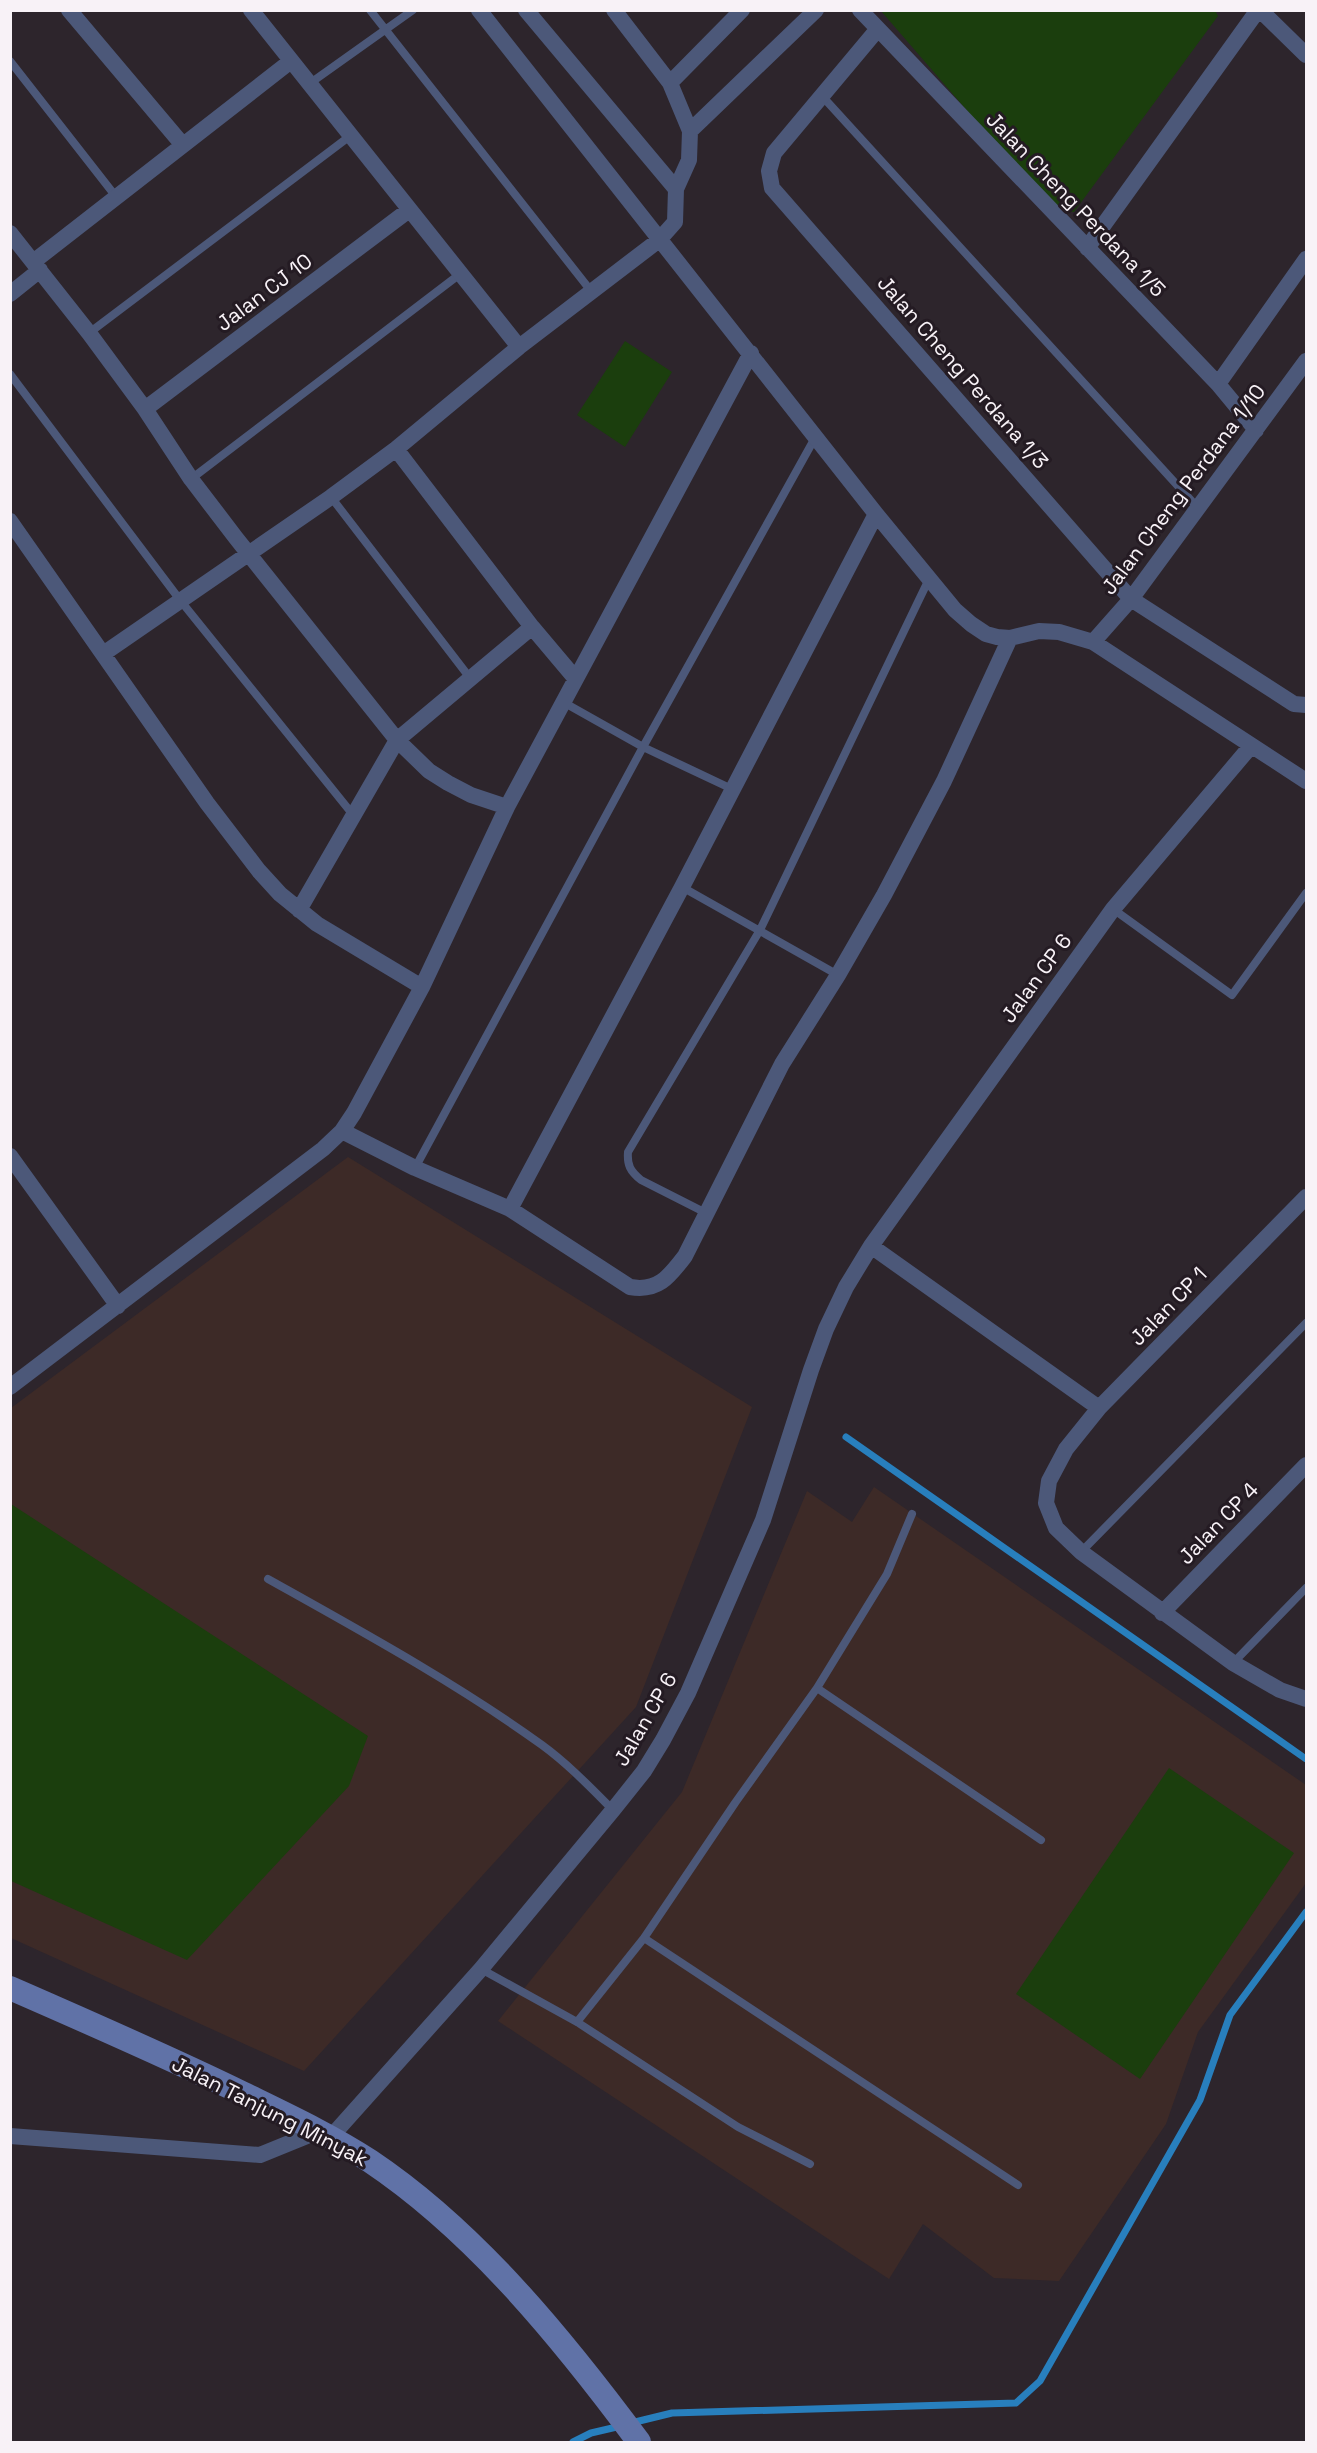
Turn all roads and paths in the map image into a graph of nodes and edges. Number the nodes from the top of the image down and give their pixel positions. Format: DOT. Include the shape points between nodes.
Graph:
graph roads {
  1 [pos="69,10"];
  2 [pos="251,10"];
  3 [pos="370,10"];
  4 [pos="413,10"];
  5 [pos="479,10"];
  6 [pos="526,10"];
  7 [pos="614,10"];
  8 [pos="742,10"];
  9 [pos="816,10"];
  10 [pos="860,10"];
  11 [pos="1259,10"];
  12 [pos="385,30"];
  13 [pos="877,30"];
  14 [pos="1306,56"];
  15 [pos="10,61"];
  16 [pos="291,61"];
  17 [pos="669,83"];
  18 [pos="309,84"];
  19 [pos="822,96"];
  20 [pos="690,131"];
  21 [pos="350,136"];
  22 [pos="182,144"];
  23 [pos="676,189"];
  24 [pos="117,198"];
  25 [pos="409,210"];
  26 [pos="10,233"];
  27 [pos="659,240"];
  28 [pos="1087,248"];
  29 [pos="1306,259"];
  30 [pos="36,266"];
  31 [pos="460,274"];
  32 [pos="591,291"];
  33 [pos="10,294"];
  34 [pos="89,333"];
  35 [pos="519,347"];
  36 [pos="751,354"];
  37 [pos="1306,361"];
  38 [pos="10,374"];
  39 [pos="1218,384"];
  40 [pos="145,410"];
  41 [pos="1256,430"];
  42 [pos="816,436"];
  43 [pos="396,449"];
  44 [pos="190,479"];
  45 [pos="331,497"];
  46 [pos="1198,508"];
  47 [pos="876,514"];
  48 [pos="10,521"];
  49 [pos="247,554"];
  50 [pos="929,579"];
  51 [pos="1131,599"];
  52 [pos="180,600"];
  53 [pos="532,627"];
  54 [pos="1010,638"];
  55 [pos="1094,642"];
  56 [pos="103,654"];
  57 [pos="470,678"];
  58 [pos="575,678"];
  59 [pos="562,701"];
  60 [pos="1306,705"];
  61 [pos="397,740"];
  62 [pos="1251,746"];
  63 [pos="643,747"];
  64 [pos="1306,781"];
  65 [pos="732,789"];
  66 [pos="507,807"];
  67 [pos="354,816"];
  68 [pos="681,887"];
  69 [pos="1306,893"];
  70 [pos="1113,909"];
  71 [pos="299,910"];
  72 [pos="760,930"];
  73 [pos="838,975"];
  74 [pos="422,987"];
  75 [pos="342,1131"];
  76 [pos="10,1156"];
  77 [pos="415,1168"];
  78 [pos="1306,1197"];
  79 [pos="510,1209"];
  80 [pos="706,1213"];
  81 [pos="871,1246"];
  82 [pos="118,1306"];
  83 [pos="1306,1323"];
  84 [pos="10,1387"];
  85 [pos="1100,1408"];
  86 [pos="1306,1465"];
  87 [pos="912,1515"];
  88 [pos="1081,1552"];
  89 [pos="268,1579"];
  90 [pos="1306,1588"];
  91 [pos="1162,1613"];
  92 [pos="1233,1662"];
  93 [pos="817,1688"];
  94 [pos="1306,1699"];
  95 [pos="613,1810"];
  96 [pos="1041,1840"];
  97 [pos="645,1938"];
  98 [pos="481,1968"];
  99 [pos="10,1988"];
  100 [pos="578,2022"];
  101 [pos="324,2135"];
  102 [pos="10,2136"];
  103 [pos="810,2164"];
  104 [pos="1018,2185"];
  105 [pos="638,2442"];
  1 -- 22 [label="street"];
  2 -- 16 [label="street"];
  3 -- 12 [label="lane"];
  4 -- 12 [label="lane"];
  5 -- 27 [label="street"];
  6 -- 23 [label="street"];
  7 -- 17 [label="street"];
  8 -- 17 [label="street"];
  9 -- 20 [label="street"];
  10 -- 13 [label="street, Jalan Cheng Perdana 1/5"];
  11 -- 14 [label="street"];
  11 -- 28 [label="street"];
  12 -- 18 [label="lane"];
  12 -- 32 [label="lane"];
  13 -- 19 [label="street"];
  13 -- 28 [label="street, Jalan Cheng Perdana 1/5"];
  15 -- 24 [label="lane"];
  16 -- 18 [label="street"];
  16 -- 22 [label="street"];
  17 -- 20 [label="street"];
  18 -- 21 [label="street"];
  19 -- 46 [label="lane"];
  19 -- 51 [label="street, Jalan Cheng Perdana 1/3" via="774,153 769,171 772,188"];
  20 -- 23 [label="street" via="689,160"];
  21 -- 25 [label="street"];
  21 -- 34 [label="lane"];
  22 -- 24 [label="street"];
  23 -- 27 [label="street" via="675,222"];
  24 -- 30 [label="street"];
  25 -- 31 [label="street"];
  25 -- 40 [label="street, Jalan CJ 10"];
  26 -- 30 [label="street"];
  27 -- 32 [label="street"];
  27 -- 36 [label="street"];
  28 -- 39 [label="street, Jalan Cheng Perdana 1/5"];
  29 -- 39 [label="street"];
  30 -- 33 [label="street"];
  30 -- 34 [label="street"];
  31 -- 35 [label="street"];
  31 -- 44 [label="lane"];
  32 -- 35 [label="street"];
  34 -- 40 [label="street"];
  35 -- 43 [label="street"];
  36 -- 42 [label="street"];
  36 -- 58 [label="street"];
  37 -- 41 [label="street, Jalan Cheng Perdana 1/10"];
  38 -- 52 [label="lane"];
  39 -- 41 [label="street, Jalan Cheng Perdana 1/5"];
  40 -- 44 [label="street"];
  41 -- 46 [label="street, Jalan Cheng Perdana 1/10"];
  42 -- 47 [label="street"];
  42 -- 63 [label="lane"];
  43 -- 45 [label="street"];
  43 -- 53 [label="street"];
  44 -- 49 [label="street"];
  45 -- 49 [label="street"];
  45 -- 57 [label="lane"];
  46 -- 51 [label="street, Jalan Cheng Perdana 1/10"];
  47 -- 50 [label="street"];
  47 -- 65 [label="street"];
  48 -- 56 [label="street"];
  49 -- 52 [label="street"];
  49 -- 61 [label="street"];
  50 -- 54 [label="street" via="971,624 986,634"];
  50 -- 72 [label="lane"];
  51 -- 55 [label="street, Jalan Cheng Perdana 1/10"];
  51 -- 60 [label="street, Jalan Cheng Perdana 1/3" via="1294,704"];
  52 -- 56 [label="street"];
  52 -- 67 [label="lane"];
  53 -- 57 [label="street"];
  53 -- 58 [label="street"];
  54 -- 55 [label="street" via="1039,631"];
  54 -- 73 [label="street" via="944,781"];
  55 -- 62 [label="street"];
  56 -- 71 [label="street" via="232,837 259,871"];
  57 -- 61 [label="street"];
  58 -- 59 [label="street"];
  59 -- 63 [label="lane"];
  59 -- 66 [label="street"];
  61 -- 66 [label="street" via="420,764 448,783"];
  61 -- 67 [label="street"];
  62 -- 64 [label="street"];
  62 -- 70 [label="street, Jalan CP 6"];
  63 -- 65 [label="lane"];
  63 -- 77 [label="lane"];
  65 -- 68 [label="street"];
  66 -- 74 [label="street"];
  67 -- 71 [label="street"];
  68 -- 72 [label="lane"];
  68 -- 79 [label="street"];
  69 -- 70 [label="lane" via="1232,995"];
  70 -- 81 [label="street, Jalan CP 6"];
  71 -- 74 [label="street" via="337,938"];
  72 -- 73 [label="lane"];
  72 -- 80 [label="lane" via="628,1152 627,1162 641,1180"];
  73 -- 80 [label="street" via="782,1064"];
  74 -- 75 [label="street"];
  75 -- 77 [label="street"];
  75 -- 82 [label="street"];
  76 -- 82 [label="street"];
  77 -- 79 [label="street"];
  78 -- 85 [label="street, Jalan CP 1"];
  79 -- 80 [label="street" via="630,1287 644,1290 661,1283 673,1272"];
  81 -- 85 [label="street"];
  81 -- 95 [label="street, Jalan CP 6" via="826,1329 763,1520 688,1693 644,1771"];
  82 -- 84 [label="street"];
  83 -- 88 [label="lane"];
  85 -- 88 [label="street, Jalan CP 1" via="1066,1449 1049,1481 1046,1503 1056,1528"];
  86 -- 91 [label="street, Jalan CP 4"];
  87 -- 93 [label="lane" via="886,1574"];
  88 -- 91 [label="street, Jalan CP 1"];
  89 -- 95 [label="lane" via="387,1646 543,1746"];
  90 -- 92 [label="lane"];
  91 -- 92 [label="street, Jalan CP 1"];
  92 -- 94 [label="street, Jalan CP 1" via="1280,1690"];
  93 -- 96 [label="lane"];
  93 -- 97 [label="lane"];
  95 -- 98 [label="street, Jalan CP 6"];
  97 -- 100 [label="lane"];
  97 -- 104 [label="lane"];
  98 -- 100 [label="lane"];
  98 -- 101 [label="street, Jalan CP 6"];
  99 -- 101 [label="main road, Jalan Tanjung Minyak" via="134,2042"];
  100 -- 103 [label="lane" via="738,2127"];
  101 -- 102 [label="street" via="260,2154"];
  101 -- 105 [label="main road, Jalan Tanjung Minyak" via="370,2161 458,2233 564,2347"];
}
